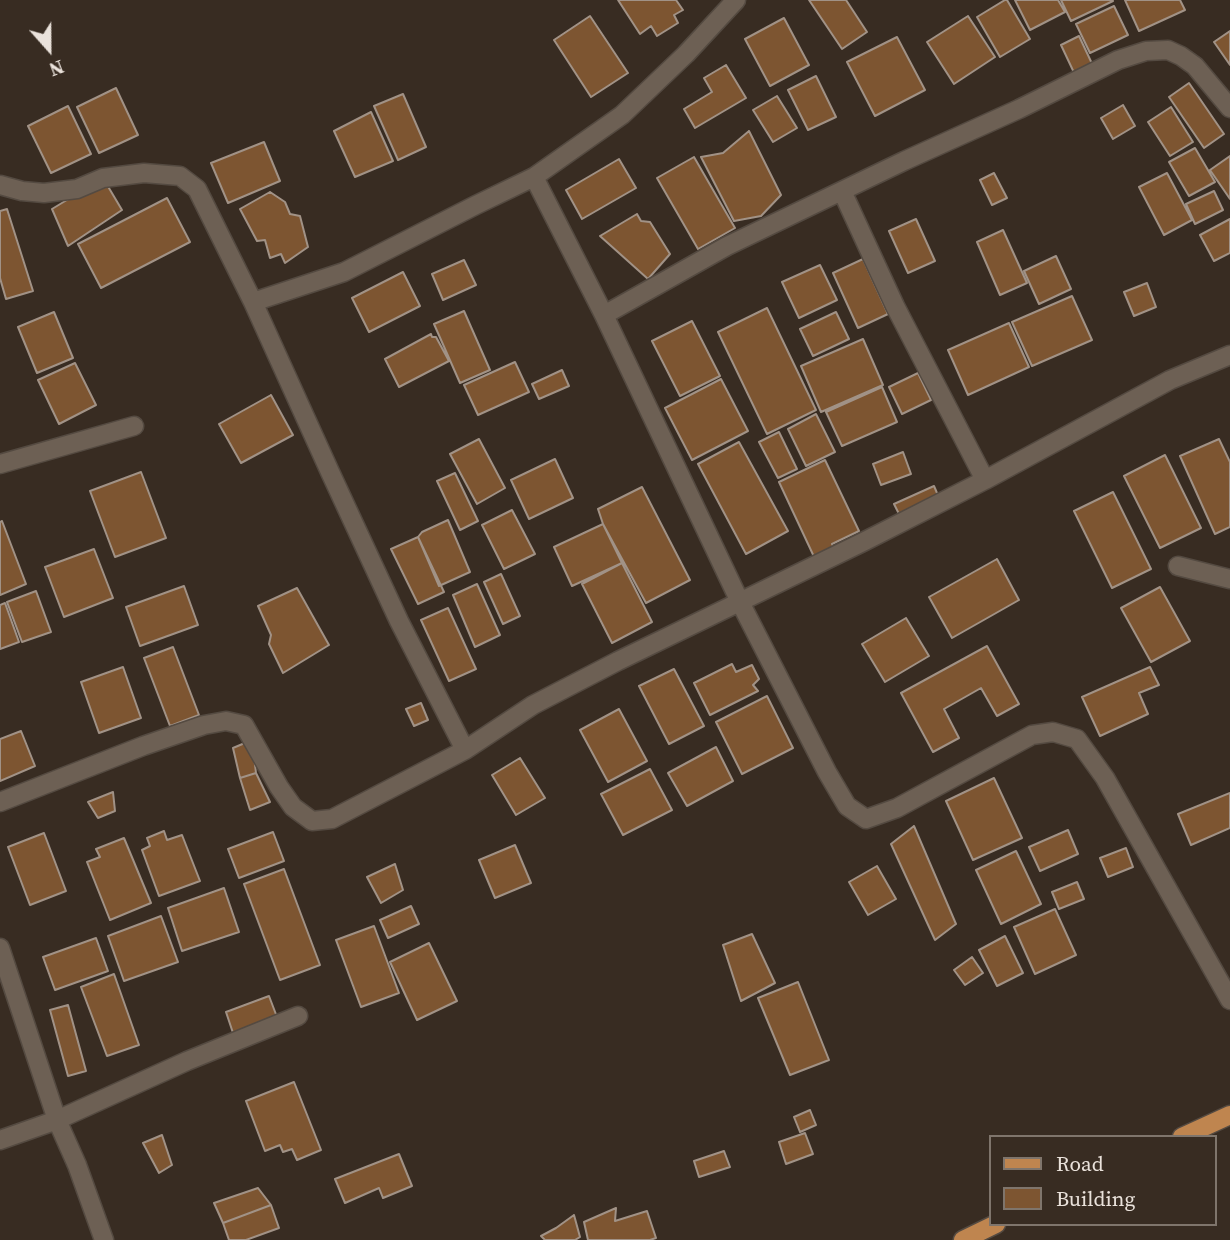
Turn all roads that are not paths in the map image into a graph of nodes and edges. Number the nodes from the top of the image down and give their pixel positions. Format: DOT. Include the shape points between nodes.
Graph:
graph roads {
  1 [pos="736,0"];
  2 [pos="1230,108"];
  3 [pos="534,177"];
  4 [pos="0,185"];
  5 [pos="842,191"];
  6 [pos="253,302"];
  7 [pos="604,314"];
  8 [pos="1230,355"];
  9 [pos="134,426"];
  10 [pos="0,464"];
  11 [pos="985,480"];
  12 [pos="1178,566"];
  13 [pos="1230,579"];
  14 [pos="740,602"];
  15 [pos="465,750"];
  16 [pos="0,802"];
  17 [pos="0,948"];
  18 [pos="1230,1000"];
  19 [pos="298,1016"];
  20 [pos="1230,1115"];
  21 [pos="57,1120"];
  22 [pos="1186,1135"];
  23 [pos="0,1140"];
  24 [pos="992,1226"];
  25 [pos="104,1240"];
  26 [pos="963,1240"];
  1 -- 3 [label="street" via="622,116"];
  2 -- 5 [label="street" via="1181,56 1168,50 1146,51 1118,60"];
  3 -- 6 [label="street" via="344,272"];
  3 -- 7 [label="street"];
  4 -- 6 [label="street" via="44,193 77,189 103,178 144,173 180,176 197,189"];
  5 -- 7 [label="street" via="727,246"];
  5 -- 11 [label="street"];
  6 -- 15 [label="street" via="399,621"];
  7 -- 14 [label="street"];
  8 -- 11 [label="street" via="1170,380"];
  9 -- 10 [label="street"];
  11 -- 14 [label="street"];
  12 -- 13 [label="street"];
  14 -- 15 [label="street" via="533,705"];
  14 -- 18 [label="street" via="827,772 847,806 866,819 897,808 1032,736 1053,732 1077,739 1105,778"];
  15 -- 16 [label="street" via="332,819 312,821 293,807 244,725 226,721 143,746"];
  17 -- 21 [label="street"];
  19 -- 21 [label="street"];
  20 -- 22 [label="main road"];
  21 -- 23 [label="street"];
  21 -- 25 [label="street"];
  24 -- 26 [label="main road"];
}
